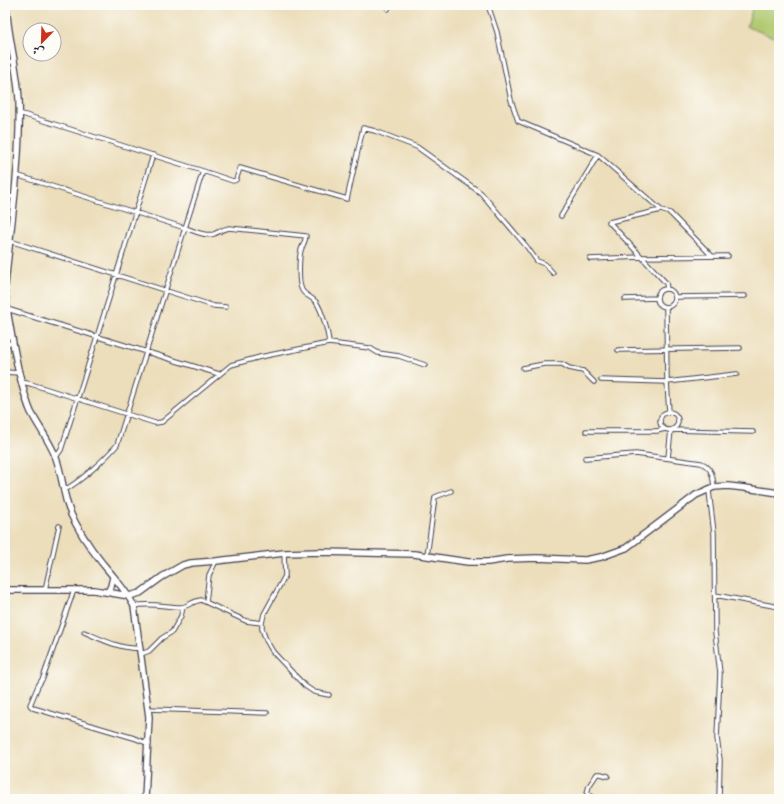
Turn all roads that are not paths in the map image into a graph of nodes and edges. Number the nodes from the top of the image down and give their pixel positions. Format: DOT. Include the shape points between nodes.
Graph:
graph roads {
  1 [pos="6,5"];
  2 [pos="488,5"];
  3 [pos="5,61"];
  4 [pos="14,62"];
  5 [pos="19,113"];
  6 [pos="152,155"];
  7 [pos="598,155"];
  8 [pos="203,171"];
  9 [pos="16,175"];
  10 [pos="5,196"];
  11 [pos="14,197"];
  12 [pos="661,210"];
  13 [pos="135,212"];
  14 [pos="561,216"];
  15 [pos="185,228"];
  16 [pos="10,241"];
  17 [pos="711,255"];
  18 [pos="728,256"];
  19 [pos="641,257"];
  20 [pos="590,259"];
  21 [pos="553,273"];
  22 [pos="115,274"];
  23 [pos="5,285"];
  24 [pos="667,289"];
  25 [pos="166,290"];
  26 [pos="5,294"];
  27 [pos="745,296"];
  28 [pos="675,297"];
  29 [pos="657,298"];
  30 [pos="625,299"];
  31 [pos="226,307"];
  32 [pos="666,307"];
  33 [pos="7,309"];
  34 [pos="98,336"];
  35 [pos="330,342"];
  36 [pos="12,343"];
  37 [pos="5,344"];
  38 [pos="740,348"];
  39 [pos="618,350"];
  40 [pos="667,350"];
  41 [pos="146,352"];
  42 [pos="425,365"];
  43 [pos="523,368"];
  44 [pos="5,372"];
  45 [pos="19,372"];
  46 [pos="219,374"];
  47 [pos="737,374"];
  48 [pos="601,380"];
  49 [pos="22,382"];
  50 [pos="594,382"];
  51 [pos="667,382"];
  52 [pos="77,399"];
  53 [pos="669,412"];
  54 [pos="126,414"];
  55 [pos="665,429"];
  56 [pos="671,430"];
  57 [pos="586,431"];
  58 [pos="753,432"];
  59 [pos="56,457"];
  60 [pos="585,458"];
  61 [pos="668,458"];
  62 [pos="714,487"];
  63 [pos="709,490"];
  64 [pos="63,491"];
  65 [pos="451,491"];
  66 [pos="779,493"];
  67 [pos="59,526"];
  68 [pos="284,553"];
  69 [pos="427,556"];
  70 [pos="216,561"];
  71 [pos="113,576"];
  72 [pos="5,590"];
  73 [pos="45,590"];
  74 [pos="74,590"];
  75 [pos="108,592"];
  76 [pos="715,595"];
  77 [pos="129,596"];
  78 [pos="206,602"];
  79 [pos="134,606"];
  80 [pos="183,607"];
  81 [pos="779,608"];
  82 [pos="262,623"];
  83 [pos="84,632"];
  84 [pos="140,651"];
  85 [pos="329,696"];
  86 [pos="148,709"];
  87 [pos="267,713"];
  88 [pos="149,744"];
  89 [pos="608,776"];
  90 [pos="145,799"];
  91 [pos="596,799"];
  92 [pos="719,799"];
  1 -- 4 [label="street"];
  2 -- 7 [label="street" via="518,121"];
  3 -- 4 [label="street"];
  4 -- 5 [label="street"];
  5 -- 6 [label="street"];
  5 -- 9 [label="street"];
  6 -- 8 [label="street"];
  6 -- 13 [label="street"];
  7 -- 12 [label="street"];
  7 -- 14 [label="street"];
  8 -- 15 [label="street"];
  8 -- 21 [label="street" via="236,180 240,168 347,199 363,128 375,131 417,147 481,193 537,261 545,264"];
  9 -- 11 [label="street"];
  9 -- 13 [label="street"];
  10 -- 11 [label="street"];
  11 -- 16 [label="street"];
  12 -- 17 [label="street" via="670,213"];
  12 -- 19 [label="street" via="608,222"];
  13 -- 15 [label="street"];
  13 -- 22 [label="street"];
  15 -- 25 [label="street"];
  15 -- 35 [label="street" via="212,235 229,228 306,236 301,250 299,270 301,288 302,292 317,303"];
  16 -- 22 [label="street"];
  16 -- 23 [label="street"];
  17 -- 18 [label="street"];
  17 -- 19 [label="street"];
  19 -- 20 [label="street"];
  19 -- 24 [label="street" via="666,283"];
  22 -- 25 [label="street"];
  22 -- 34 [label="street"];
  24 -- 28 [label="street" via="672,291"];
  24 -- 29 [label="street" via="659,292"];
  25 -- 31 [label="street" via="214,306"];
  25 -- 41 [label="street"];
  26 -- 33 [label="street"];
  27 -- 28 [label="street"];
  28 -- 32 [label="street" via="673,304"];
  29 -- 30 [label="street"];
  29 -- 32 [label="street" via="660,304"];
  32 -- 40 [label="street"];
  33 -- 34 [label="street"];
  33 -- 36 [label="street"];
  34 -- 41 [label="street"];
  34 -- 52 [label="street"];
  35 -- 42 [label="street" via="370,348 378,353 399,356"];
  35 -- 46 [label="street" via="231,365"];
  36 -- 37 [label="street"];
  36 -- 45 [label="street"];
  38 -- 40 [label="street"];
  39 -- 40 [label="street"];
  40 -- 51 [label="street"];
  41 -- 46 [label="street"];
  41 -- 54 [label="street"];
  43 -- 50 [label="street" via="562,364 583,371"];
  44 -- 45 [label="street"];
  45 -- 49 [label="street"];
  46 -- 54 [label="street" via="215,380 162,422 155,423"];
  47 -- 51 [label="street"];
  48 -- 51 [label="street"];
  49 -- 52 [label="street"];
  49 -- 59 [label="street" via="31,412"];
  51 -- 53 [label="street"];
  52 -- 54 [label="street"];
  52 -- 59 [label="street"];
  53 -- 55 [label="street" via="660,418 660,424"];
  53 -- 56 [label="street" via="675,414 678,419"];
  54 -- 64 [label="street" via="117,445 111,453"];
  55 -- 56 [label="street"];
  55 -- 57 [label="street"];
  56 -- 58 [label="street"];
  56 -- 61 [label="street"];
  59 -- 64 [label="street"];
  60 -- 61 [label="street" via="636,454"];
  61 -- 62 [label="street" via="706,465 713,476"];
  62 -- 63 [label="street"];
  62 -- 66 [label="street" via="728,486"];
  63 -- 69 [label="street" via="696,495 626,548 601,557 585,560 537,558 468,562"];
  63 -- 76 [label="street" via="714,533"];
  64 -- 71 [label="street" via="75,524"];
  65 -- 69 [label="street" via="435,497"];
  67 -- 73 [label="street"];
  68 -- 69 [label="street"];
  68 -- 70 [label="street"];
  68 -- 82 [label="street" via="285,576 269,603"];
  70 -- 77 [label="street" via="183,565 140,593"];
  70 -- 78 [label="street" via="209,575"];
  71 -- 75 [label="street" via="112,586"];
  71 -- 77 [label="street"];
  72 -- 73 [label="street"];
  73 -- 74 [label="street"];
  74 -- 75 [label="street"];
  74 -- 88 [label="street" via="43,678 30,705"];
  75 -- 77 [label="street"];
  76 -- 81 [label="street"];
  76 -- 92 [label="street" via="715,632 720,673 717,738 720,760"];
  77 -- 79 [label="street"];
  78 -- 80 [label="street" via="194,600"];
  78 -- 82 [label="street" via="246,621"];
  79 -- 80 [label="street" via="144,604"];
  79 -- 84 [label="street"];
  80 -- 84 [label="street" via="172,632 149,651"];
  82 -- 85 [label="street" via="266,640 273,652 304,686"];
  83 -- 84 [label="street"];
  84 -- 86 [label="street"];
  86 -- 87 [label="street"];
  86 -- 88 [label="street"];
  88 -- 90 [label="street"];
  89 -- 91 [label="street" via="597,774 589,786 587,793"];
}
